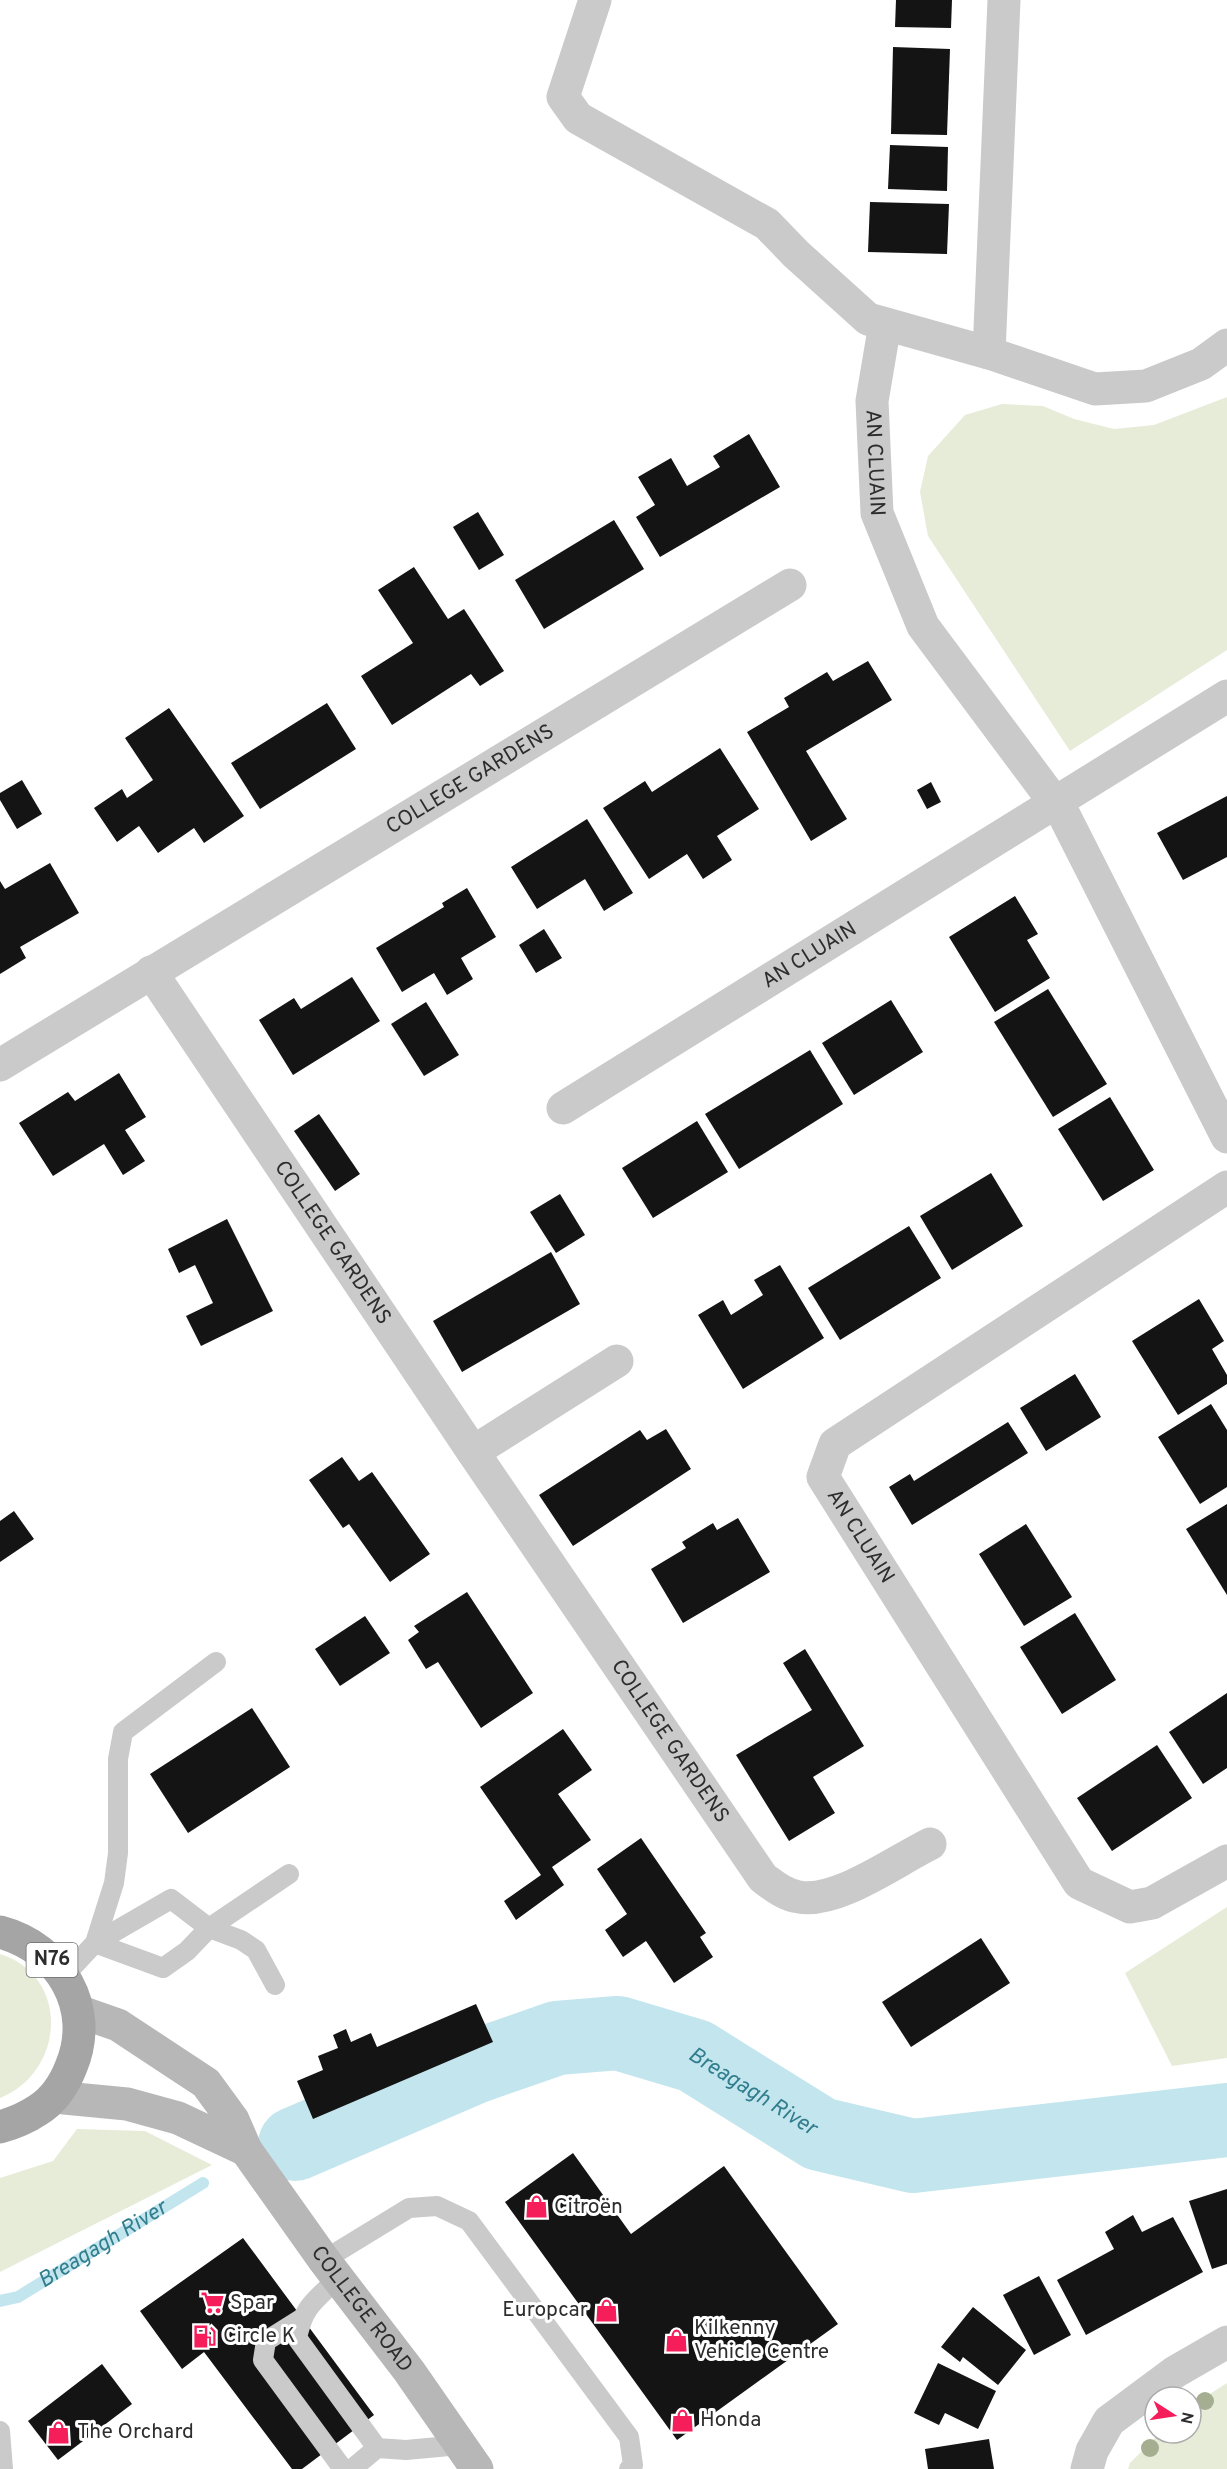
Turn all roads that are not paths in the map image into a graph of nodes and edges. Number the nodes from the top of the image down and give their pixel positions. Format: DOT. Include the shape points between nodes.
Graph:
graph roads {
  1 [pos="595,0"];
  2 [pos="1004,0"];
  3 [pos="885,324"];
  4 [pos="1227,345"];
  5 [pos="989,353"];
  6 [pos="790,585"];
  7 [pos="1227,696"];
  8 [pos="1054,801"];
  9 [pos="151,972"];
  10 [pos="0,1065"];
  11 [pos="563,1108"];
  12 [pos="1227,1137"];
  13 [pos="1227,1187"];
  14 [pos="617,1361"];
  15 [pos="473,1452"];
  16 [pos="216,1662"];
  17 [pos="930,1844"];
  18 [pos="1227,1861"];
  19 [pos="290,1874"];
  20 [pos="209,1928"];
  21 [pos="0,1932"];
  22 [pos="96,1944"];
  23 [pos="64,1976"];
  24 [pos="275,1985"];
  25 [pos="78,2011"];
  26 [pos="54,2097"];
  27 [pos="0,2127"];
  28 [pos="246,2150"];
  29 [pos="331,2269"];
  30 [pos="301,2319"];
  31 [pos="1227,2342"];
  32 [pos="0,2431"];
  33 [pos="377,2448"];
  34 [pos="468,2457"];
  35 [pos="3,2469"];
  36 [pos="343,2469"];
  37 [pos="352,2469"];
  38 [pos="629,2469"];
  39 [pos="1087,2469"];
  1 -- 3 [label="street" via="563,97 578,118 767,224 868,319"];
  2 -- 5 [label="street"];
  3 -- 5 [label="street"];
  3 -- 8 [label="street, AN CLUAIN" via="872,401 877,513 923,626"];
  4 -- 5 [label="street" via="1201,364 1146,386 1095,389"];
  6 -- 9 [label="street, COLLEGE GARDENS"];
  7 -- 8 [label="street, AN CLUAIN"];
  8 -- 11 [label="street, AN CLUAIN"];
  8 -- 12 [label="street, AN CLUAIN"];
  9 -- 10 [label="street, COLLEGE GARDENS"];
  9 -- 15 [label="street, COLLEGE GARDENS"];
  13 -- 18 [label="street, AN CLUAIN" via="835,1444 823,1477 1080,1882 1130,1907 1152,1903"];
  14 -- 15 [label="street"];
  15 -- 17 [label="street, COLLEGE GARDENS" via="763,1878 789,1894 819,1898 839,1892"];
  16 -- 22 [label="lane" via="123,1732 118,1759 118,1853 114,1883"];
  19 -- 20 [label="lane"];
  20 -- 22 [label="lane" via="163,1968"];
  20 -- 22 [label="lane" via="171,1899"];
  20 -- 24 [label="lane" via="256,1950"];
  21 -- 23 [label="main road, N76" via="40,1950"];
  22 -- 23 [label="lane"];
  23 -- 25 [label="main road, N76"];
  25 -- 26 [label="main road, N76" via="77,2055"];
  25 -- 28 [label="main road, COLLEGE ROAD" via="118,2025 206,2083 233,2120"];
  26 -- 27 [label="main road, N76" via="21,2121"];
  26 -- 28 [label="main road, COLLEGE ROAD" via="127,2104 178,2118"];
  28 -- 29 [label="main road, COLLEGE ROAD"];
  29 -- 30 [label="lane"];
  29 -- 34 [label="main road, COLLEGE ROAD"];
  29 -- 38 [label="lane" via="409,2208 437,2206 469,2221 629,2437 633,2465"];
  30 -- 33 [label="lane" via="297,2338"];
  30 -- 36 [label="lane" via="266,2341 263,2360"];
  31 -- 39 [label="street" via="1175,2372 1109,2421"];
  32 -- 35 [label="lane"];
  33 -- 34 [label="lane"];
  33 -- 37 [label="lane"];
}
